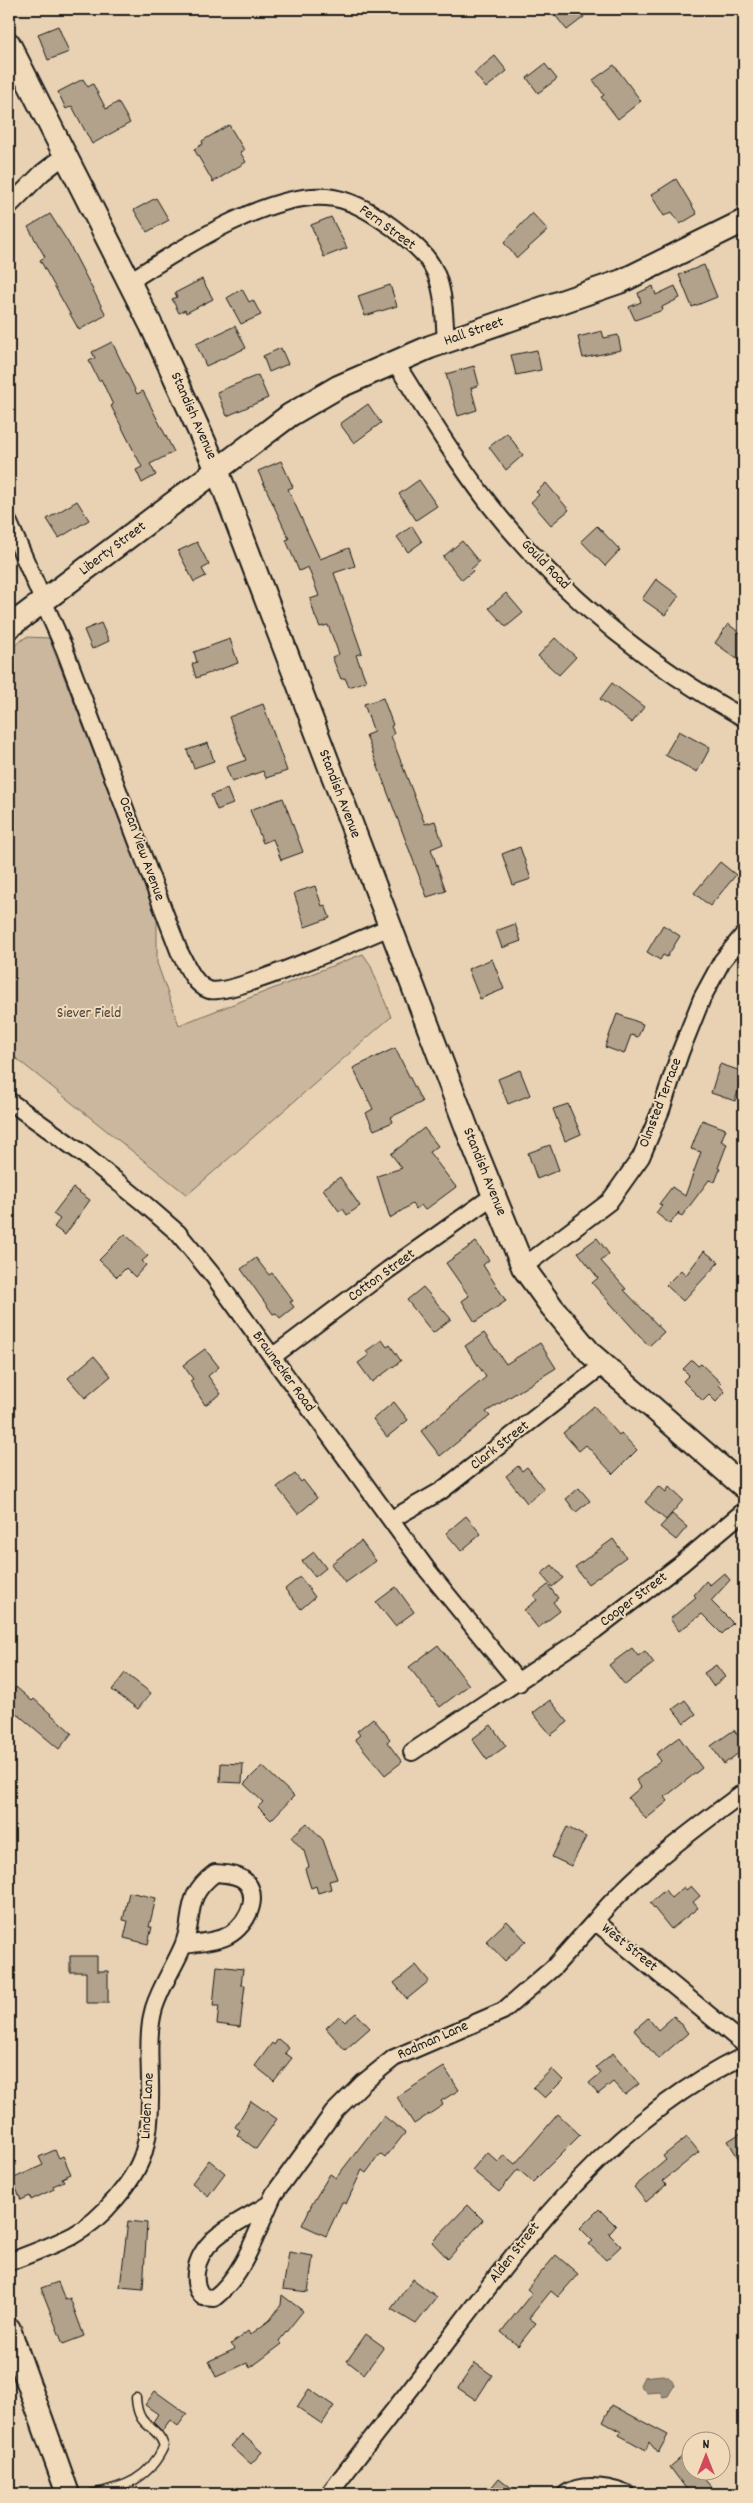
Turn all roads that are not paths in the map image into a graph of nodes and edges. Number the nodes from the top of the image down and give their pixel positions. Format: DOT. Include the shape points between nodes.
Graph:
graph roads {
  1 [pos="9,46"];
  2 [pos="64,156"];
  3 [pos="9,206"];
  4 [pos="744,221"];
  5 [pos="130,281"];
  6 [pos="446,341"];
  7 [pos="395,362"];
  8 [pos="217,470"];
  9 [pos="9,523"];
  10 [pos="43,601"];
  11 [pos="9,627"];
  12 [pos="744,718"];
  13 [pos="390,927"];
  14 [pos="744,934"];
  15 [pos="9,1101"];
  16 [pos="493,1196"];
  17 [pos="523,1267"];
  18 [pos="272,1357"];
  19 [pos="602,1365"];
  20 [pos="744,1487"];
  21 [pos="744,1511"];
  22 [pos="392,1519"];
  23 [pos="518,1683"];
  24 [pos="412,1752"];
  25 [pos="744,1792"];
  26 [pos="596,1921"];
  27 [pos="184,1946"];
  28 [pos="744,2044"];
  29 [pos="744,2056"];
  30 [pos="269,2204"];
  31 [pos="9,2262"];
  32 [pos="9,2330"];
  33 [pos="136,2398"];
  34 [pos="68,2494"];
  35 [pos="92,2494"];
  36 [pos="329,2494"];
  37 [pos="566,2494"];
  38 [pos="627,2494"];
  1 -- 2 [label="street, Standish Avenue"];
  2 -- 3 [label="street"];
  2 -- 5 [label="street, Standish Avenue"];
  4 -- 6 [label="street, Hall Street" via="622,281"];
  5 -- 6 [label="street, Fern Street" via="257,211 297,199 334,198 360,205 388,224 412,242 433,267 442,298"];
  5 -- 8 [label="street, Standish Avenue"];
  6 -- 7 [label="street, Hall Street"];
  7 -- 8 [label="street, Hall Street" via="338,387 290,415"];
  7 -- 12 [label="street, Gould Road" via="490,505 547,568 591,611 649,658"];
  8 -- 10 [label="street, Liberty Street"];
  8 -- 13 [label="street, Standish Avenue"];
  9 -- 10 [label="street, Ocean View Avenue"];
  10 -- 11 [label="street, Liberty Street"];
  10 -- 13 [label="street, Ocean View Avenue" via="103,748 179,951 202,986 221,991 238,986"];
  13 -- 16 [label="street, Standish Avenue"];
  14 -- 17 [label="street, Olmsted Terrace" via="722,961 702,998 641,1157 609,1202"];
  15 -- 18 [label="street, Braunecker Road" via="90,1160 178,1233"];
  16 -- 17 [label="street, Standish Avenue"];
  16 -- 18 [label="street, Cotton Street"];
  17 -- 19 [label="street, Standish Avenue" via="552,1307"];
  18 -- 22 [label="street, Braunecker Road"];
  19 -- 20 [label="street, Standish Avenue"];
  19 -- 22 [label="street, Clark Street" via="441,1491"];
  21 -- 23 [label="street, Cooper Street" via="595,1630"];
  22 -- 23 [label="street, Braunecker Road" via="428,1571"];
  23 -- 24 [label="street, Cooper Street"];
  25 -- 26 [label="street, West Street" via="612,1900"];
  26 -- 28 [label="street, West Street"];
  26 -- 30 [label="street, Rodman Lane" via="554,1966 503,2011 394,2058 363,2083 328,2120"];
  27 -- 27 [label="street, Linden Lane" via="194,1894 203,1882 214,1873 236,1876 247,1883 252,1895 250,1910 243,1923 227,1937"];
  27 -- 31 [label="street, Linden Lane" via="154,2009 149,2123 145,2149 136,2168 100,2216 73,2236"];
  29 -- 36 [label="street, Alden Street" via="661,2108 589,2168 534,2227"];
  30 -- 30 [label="street, Rodman Lane" via="247,2256 225,2290 214,2298 203,2296 198,2291 196,2280 201,2252 222,2233"];
  32 -- 34 [label="street"];
  33 -- 35 [label="lane" via="136,2409 142,2422 161,2436 164,2446 151,2469 137,2479"];
  37 -- 38 [label="street" via="584,2488"];
}
